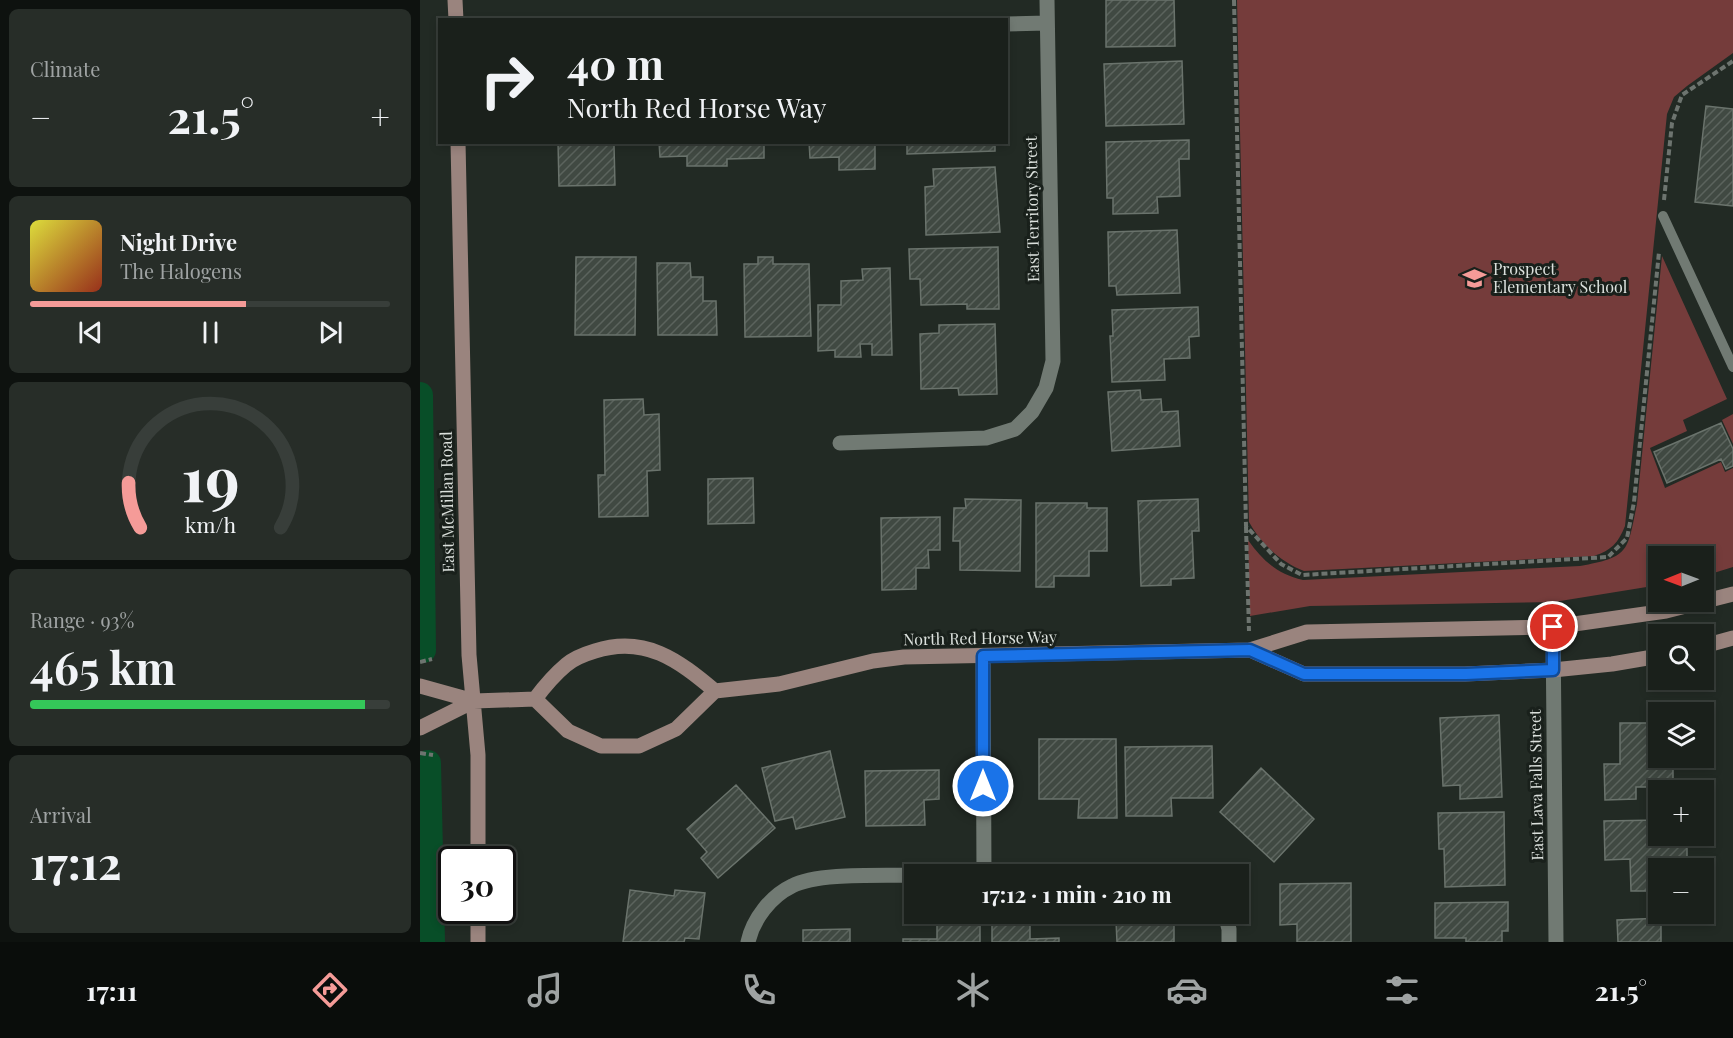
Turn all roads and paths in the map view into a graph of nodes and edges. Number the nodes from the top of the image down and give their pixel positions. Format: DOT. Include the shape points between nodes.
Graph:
graph roads {
  1 [pos="455,0"];
  2 [pos="1047,0"];
  3 [pos="1234,0"];
  4 [pos="456,18"];
  5 [pos="1047,23"];
  6 [pos="1008,24"];
  7 [pos="1733,61"];
  8 [pos="458,144"];
  9 [pos="1663,216"];
  10 [pos="1659,252"];
  11 [pos="1733,367"];
  12 [pos="840,443"];
  13 [pos="1246,526"];
  14 [pos="1733,594"];
  15 [pos="1553,627"];
  16 [pos="1733,638"];
  17 [pos="1714,643"];
  18 [pos="1250,650"];
  19 [pos="983,656"];
  20 [pos="1648,658"];
  21 [pos="432,659"];
  22 [pos="420,662"];
  23 [pos="1553,670"];
  24 [pos="420,686"];
  25 [pos="715,691"];
  26 [pos="535,699"];
  27 [pos="474,701"];
  28 [pos="420,728"];
  29 [pos="420,753"];
  30 [pos="433,755"];
  31 [pos="478,846"];
  32 [pos="984,864"];
  33 [pos="904,875"];
  34 [pos="478,924"];
  35 [pos="1227,924"];
  36 [pos="478,942"];
  37 [pos="748,942"];
  38 [pos="1229,942"];
  39 [pos="1556,942"];
  1 -- 4 [label="street"];
  2 -- 5 [label="street, East Territory Street"];
  3 -- 13 [label="path"];
  5 -- 6 [label="street"];
  5 -- 12 [label="street, East Territory Street" via="1053,361 1046,388 1032,412 1015,429 986,438"];
  7 -- 9 [label="path" via="1682,95 1672,123"];
  8 -- 27 [label="street, East McMillan Road" via="469,655"];
  9 -- 11 [label="lane"];
  10 -- 13 [label="path" via="1634,502 1627,538 1608,557 1302,574 1281,564"];
  13 -- 18 [label="path"];
  14 -- 15 [label="street, North Red Horse Way" via="1666,611"];
  15 -- 18 [label="street, North Red Horse Way" via="1307,632"];
  15 -- 23 [label="street, East Lava Falls Street"];
  16 -- 17 [label="street"];
  18 -- 19 [label="street, North Red Horse Way"];
  18 -- 23 [label="street, North Red Horse Way" via="1304,674"];
  19 -- 25 [label="street, North Red Horse Way" via="904,657 779,684"];
  19 -- 32 [label="street"];
  20 -- 23 [label="street, North Red Horse Way"];
  21 -- 22 [label="path"];
  23 -- 39 [label="street, East Lava Falls Street"];
  24 -- 27 [label="street"];
  25 -- 26 [label="street" via="689,669 659,652 637,646 610,646 567,664"];
  25 -- 26 [label="street" via="676,729 639,746 601,746 568,731"];
  26 -- 27 [label="street"];
  27 -- 28 [label="street"];
  27 -- 31 [label="street, East McMillan Road"];
  29 -- 30 [label="path"];
  33 -- 37 [label="street" via="823,878 792,885 767,904"];
  34 -- 36 [label="street"];
  35 -- 38 [label="street"];
}
